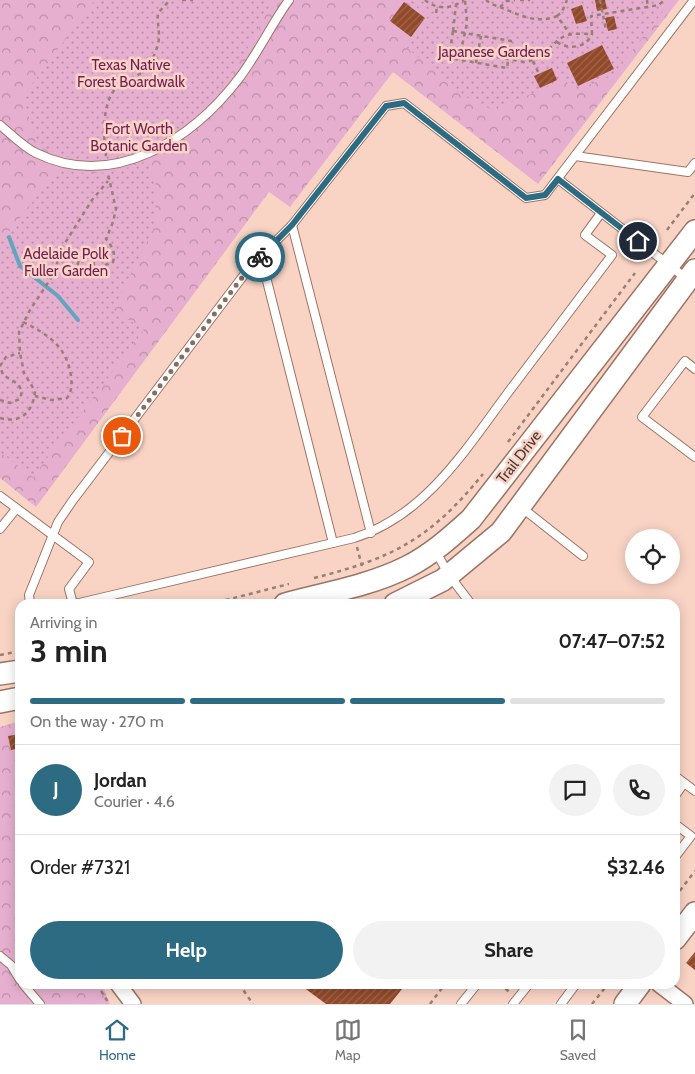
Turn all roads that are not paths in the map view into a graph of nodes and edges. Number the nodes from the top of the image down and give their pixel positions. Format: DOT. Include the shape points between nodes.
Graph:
graph roads {
  1 [pos="289,0"];
  2 [pos="694,0"];
  3 [pos="0,125"];
  4 [pos="575,156"];
  5 [pos="695,162"];
  6 [pos="558,179"];
  7 [pos="601,213"];
  8 [pos="292,225"];
  9 [pos="695,230"];
  10 [pos="261,257"];
  11 [pos="669,264"];
  12 [pos="693,278"];
  13 [pos="695,369"];
  14 [pos="695,457"];
  15 [pos="495,488"];
  16 [pos="0,496"];
  17 [pos="520,506"];
  18 [pos="16,509"];
  19 [pos="0,529"];
  20 [pos="371,533"];
  21 [pos="53,537"];
  22 [pos="333,543"];
  23 [pos="434,550"];
  24 [pos="584,556"];
  25 [pos="449,575"];
  26 [pos="29,599"];
  27 [pos="72,599"];
  28 [pos="95,599"];
  29 [pos="304,599"];
  30 [pos="403,599"];
  31 [pos="467,599"];
  32 [pos="15,672"];
  33 [pos="0,674"];
  34 [pos="15,699"];
  35 [pos="0,702"];
  36 [pos="680,780"];
  37 [pos="684,783"];
  38 [pos="680,789"];
  39 [pos="695,791"];
  40 [pos="680,828"];
  41 [pos="680,851"];
  42 [pos="695,913"];
  43 [pos="680,932"];
  44 [pos="0,956"];
  45 [pos="15,972"];
  46 [pos="27,989"];
  47 [pos="122,989"];
  48 [pos="473,989"];
  49 [pos="525,989"];
  50 [pos="572,989"];
  51 [pos="636,989"];
  52 [pos="666,989"];
  53 [pos="40,1004"];
  54 [pos="132,1004"];
  55 [pos="461,1004"];
  56 [pos="513,1004"];
  57 [pos="561,1004"];
  58 [pos="625,1004"];
  59 [pos="685,1004"];
  1 -- 3 [label="lane" via="239,78 188,131 166,146 135,160 88,167 54,160 34,153"];
  2 -- 4 [label="lane"];
  4 -- 5 [label="lane" via="688,172"];
  4 -- 6 [label="lane"];
  6 -- 7 [label="lane"];
  6 -- 8 [label="lane" via="545,195 526,198 404,103 386,106"];
  7 -- 11 [label="lane"];
  7 -- 20 [label="lane" via="585,235 612,255 446,475 411,509"];
  8 -- 10 [label="lane"];
  8 -- 20 [label="lane"];
  9 -- 11 [label="street, Trail Drive"];
  10 -- 21 [label="lane" via="74,500 58,522"];
  10 -- 22 [label="lane"];
  11 -- 12 [label="lane"];
  11 -- 15 [label="street, Trail Drive"];
  12 -- 17 [label="street, Trail Drive"];
  13 -- 14 [label="lane" via="685,362 642,417"];
  15 -- 17 [label="street"];
  15 -- 23 [label="street, Trail Drive" via="472,519"];
  16 -- 18 [label="lane"];
  17 -- 24 [label="lane"];
  17 -- 25 [label="street, Trail Drive" via="501,532"];
  18 -- 19 [label="lane"];
  18 -- 21 [label="lane"];
  20 -- 22 [label="lane"];
  21 -- 26 [label="lane"];
  21 -- 27 [label="lane" via="89,562 69,589"];
  22 -- 28 [label="lane"];
  23 -- 25 [label="lane"];
  23 -- 29 [label="street, Trail Drive" via="407,567 366,583"];
  25 -- 30 [label="street, Trail Drive"];
  25 -- 31 [label="lane"];
  32 -- 33 [label="street"];
  34 -- 35 [label="street"];
  36 -- 37 [label="lane"];
  37 -- 38 [label="lane"];
  37 -- 39 [label="lane"];
  40 -- 41 [label="lane" via="692,836"];
  42 -- 43 [label="street"];
  44 -- 45 [label="lane"];
  46 -- 53 [label="lane"];
  47 -- 54 [label="street"];
  48 -- 55 [label="lane"];
  49 -- 56 [label="lane"];
  50 -- 57 [label="lane"];
  51 -- 58 [label="street"];
  52 -- 59 [label="street"];
}
